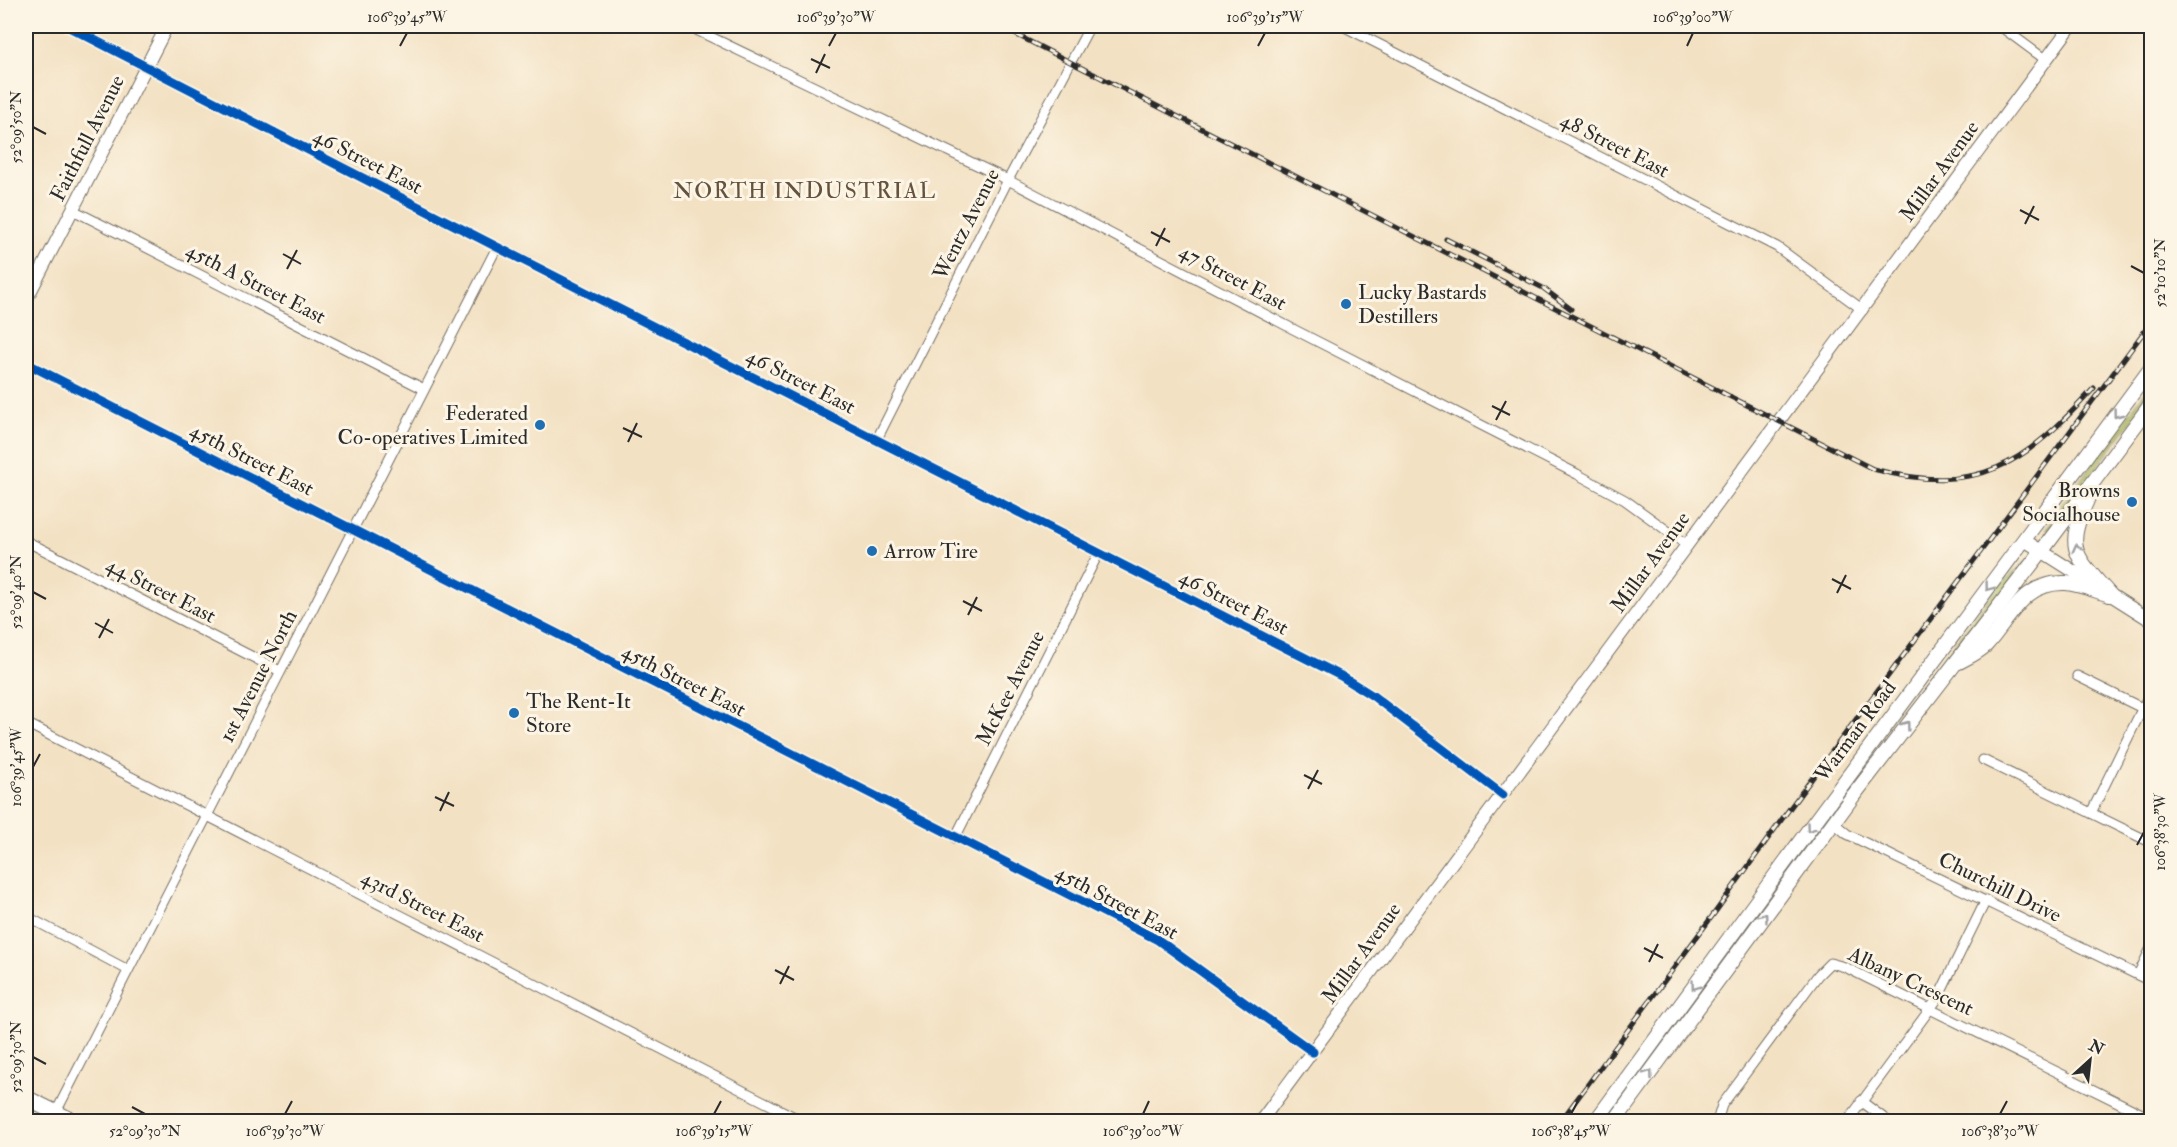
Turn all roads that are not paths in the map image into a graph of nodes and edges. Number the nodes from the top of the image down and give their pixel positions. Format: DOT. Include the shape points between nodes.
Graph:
graph roads {
  1 [pos="67,26"];
  2 [pos="166,26"];
  3 [pos="688,26"];
  4 [pos="1090,26"];
  5 [pos="1343,26"];
  6 [pos="2000,26"];
  7 [pos="2071,26"];
  8 [pos="2046,60"];
  9 [pos="146,66"];
  10 [pos="1008,180"];
  11 [pos="73,210"];
  12 [pos="497,248"];
  13 [pos="26,300"];
  14 [pos="1863,309"];
  15 [pos="26,363"];
  16 [pos="2151,367"];
  17 [pos="424,389"];
  18 [pos="2151,403"];
  19 [pos="877,439"];
  20 [pos="2100,473"];
  21 [pos="352,530"];
  22 [pos="2024,540"];
  23 [pos="26,541"];
  24 [pos="1687,545"];
  25 [pos="2041,552"];
  26 [pos="1098,554"];
  27 [pos="2110,595"];
  28 [pos="2151,621"];
  29 [pos="1952,667"];
  30 [pos="280,671"];
  31 [pos="2078,676"];
  32 [pos="2151,689"];
  33 [pos="2142,708"];
  34 [pos="1891,719"];
  35 [pos="26,723"];
  36 [pos="1983,760"];
  37 [pos="1503,795"];
  38 [pos="2091,813"];
  39 [pos="206,815"];
  40 [pos="1834,823"];
  41 [pos="955,838"];
  42 [pos="2151,843"];
  43 [pos="1986,900"];
  44 [pos="26,916"];
  45 [pos="2151,946"];
  46 [pos="128,969"];
  47 [pos="2138,975"];
  48 [pos="2151,982"];
  49 [pos="1929,1009"];
  50 [pos="1312,1052"];
  51 [pos="26,1098"];
  52 [pos="1861,1101"];
  53 [pos="53,1117"];
  54 [pos="2151,1119"];
  55 [pos="75,1122"];
  56 [pos="804,1122"];
  57 [pos="1260,1122"];
  58 [pos="1595,1122"];
  59 [pos="1614,1122"];
  60 [pos="1720,1122"];
  61 [pos="1846,1122"];
  62 [pos="1889,1122"];
  1 -- 9 [label="street, 46 Street East"];
  2 -- 9 [label="street, Faithfull Avenue"];
  3 -- 10 [label="street, 47 Street East"];
  4 -- 10 [label="street, Wentz Avenue"];
  5 -- 14 [label="street, 48 Street East" via="1777,247"];
  6 -- 8 [label="street"];
  7 -- 8 [label="street, Millar Avenue"];
  8 -- 14 [label="street, Millar Avenue"];
  9 -- 11 [label="street, Faithfull Avenue"];
  9 -- 12 [label="street, 46 Street East"];
  10 -- 19 [label="street, Wentz Avenue"];
  10 -- 24 [label="street, 47 Street East" via="1577,474 1625,500"];
  11 -- 13 [label="street, Faithfull Avenue"];
  11 -- 17 [label="street, 45th A Street East"];
  12 -- 17 [label="street, 1st Avenue North"];
  12 -- 19 [label="street, 46 Street East"];
  14 -- 24 [label="street, Millar Avenue"];
  15 -- 21 [label="street, 45th Street East"];
  16 -- 22 [label="main road, Warman Road, one-way"];
  17 -- 21 [label="street, 1st Avenue North"];
  18 -- 20 [label="main road, Warman Road"];
  19 -- 26 [label="street, 46 Street East"];
  20 -- 25 [label="main road, Warman Road"];
  27 -- 20 [label="main road, one-way" via="2082,564 2074,543 2078,519"];
  21 -- 30 [label="street, 1st Avenue North"];
  21 -- 41 [label="street, 45th Street East"];
  22 -- 25 [label="street"];
  22 -- 34 [label="main road, Warman Road, one-way"];
  23 -- 30 [label="street, 44 Street East"];
  24 -- 37 [label="street, Millar Avenue"];
  25 -- 27 [label="street"];
  25 -- 29 [label="main road, Warman Road"];
  26 -- 37 [label="street, 46 Street East" via="1358,686"];
  26 -- 41 [label="street, McKee Avenue"];
  27 -- 28 [label="street"];
  27 -- 29 [label="main road" via="2068,583 2041,586 2029,593 1985,647"];
  40 -- 29 [label="main road, Warman Road, one-way"];
  30 -- 39 [label="street, 1st Avenue North"];
  31 -- 33 [label="street"];
  32 -- 33 [label="street"];
  33 -- 38 [label="street"];
  34 -- 40 [label="main road" via="1871,761 1838,805"];
  34 -- 58 [label="main road, Warman Road, one-way"];
  35 -- 39 [label="street, 43rd Street East"];
  36 -- 38 [label="street"];
  37 -- 50 [label="street, Millar Avenue"];
  38 -- 42 [label="street"];
  39 -- 46 [label="street, 1st Avenue North"];
  39 -- 56 [label="street, 43rd Street East"];
  40 -- 43 [label="street, Churchill Drive" via="1847,834"];
  59 -- 40 [label="main road, Warman Road, one-way"];
  41 -- 50 [label="street, 45th Street East" via="1158,940"];
  43 -- 47 [label="street, Churchill Drive"];
  43 -- 49 [label="street"];
  44 -- 46 [label="street"];
  45 -- 47 [label="street"];
  46 -- 53 [label="street, 1st Avenue North"];
  47 -- 48 [label="street, Churchill Drive"];
  49 -- 52 [label="street"];
  49 -- 54 [label="street, Albany Crescent"];
  49 -- 60 [label="street, Albany Crescent" via="1830,963 1722,1105"];
  50 -- 57 [label="street, Millar Avenue"];
  51 -- 53 [label="highway"];
  52 -- 61 [label="street"];
  52 -- 62 [label="street"];
  53 -- 55 [label="highway"];
}
